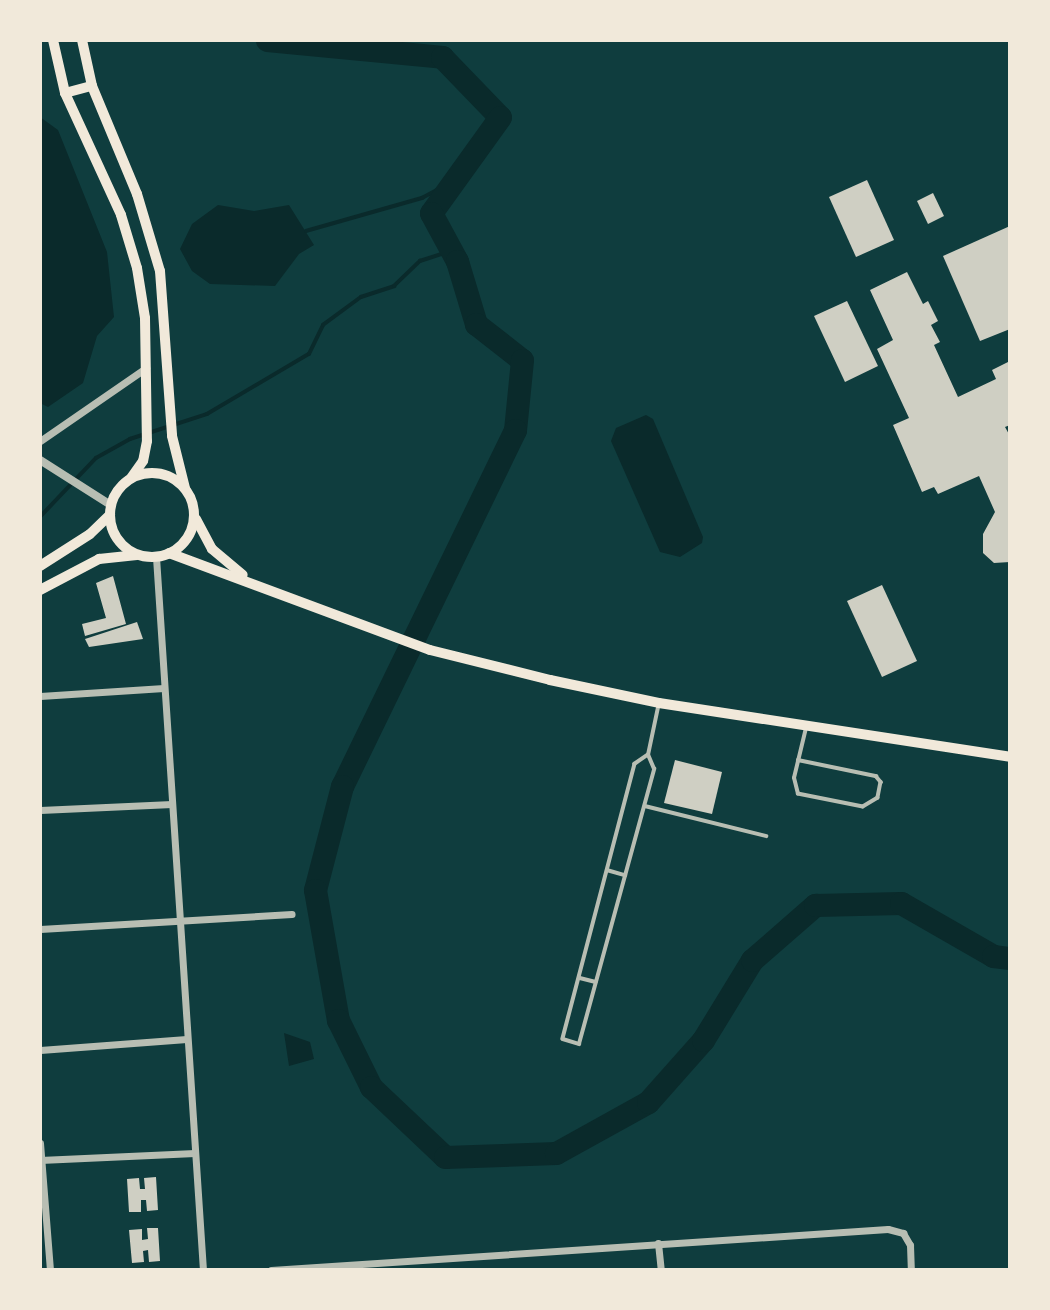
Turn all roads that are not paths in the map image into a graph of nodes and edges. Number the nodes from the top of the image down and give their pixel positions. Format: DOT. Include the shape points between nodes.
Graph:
graph roads {
  1 [pos="53,40"];
  2 [pos="82,40"];
  3 [pos="92,86"];
  4 [pos="65,93"];
  5 [pos="146,368"];
  6 [pos="40,441"];
  7 [pos="40,460"];
  8 [pos="131,478"];
  9 [pos="185,488"];
  10 [pos="110,510"];
  11 [pos="194,514"];
  12 [pos="169,553"];
  13 [pos="138,555"];
  14 [pos="156,557"];
  15 [pos="40,566"];
  16 [pos="252,582"];
  17 [pos="40,590"];
  18 [pos="164,688"];
  19 [pos="40,696"];
  20 [pos="659,703"];
  21 [pos="807,726"];
  22 [pos="648,755"];
  23 [pos="1010,757"];
  24 [pos="799,760"];
  25 [pos="172,804"];
  26 [pos="645,806"];
  27 [pos="40,810"];
  28 [pos="766,836"];
  29 [pos="607,870"];
  30 [pos="625,875"];
  31 [pos="292,914"];
  32 [pos="179,921"];
  33 [pos="40,929"];
  34 [pos="580,978"];
  35 [pos="596,982"];
  36 [pos="187,1039"];
  37 [pos="40,1050"];
  38 [pos="40,1143"];
  39 [pos="195,1153"];
  40 [pos="41,1160"];
  41 [pos="658,1243"];
  42 [pos="410,1260"];
  43 [pos="51,1270"];
  44 [pos="203,1270"];
  45 [pos="271,1270"];
  46 [pos="411,1270"];
  47 [pos="661,1270"];
  48 [pos="911,1270"];
  1 -- 4 [label="main road"];
  2 -- 3 [label="main road"];
  3 -- 4 [label="main road"];
  3 -- 9 [label="main road" via="151,233 160,271 172,436"];
  4 -- 5 [label="main road" via="121,215 137,268"];
  5 -- 6 [label="street"];
  5 -- 8 [label="main road" via="147,441"];
  7 -- 10 [label="street" via="91,492"];
  8 -- 9 [label="main road" via="160,474"];
  8 -- 10 [label="main road"];
  9 -- 11 [label="main road"];
  10 -- 13 [label="main road" via="117,539"];
  10 -- 15 [label="main road" via="90,534"];
  11 -- 12 [label="main road" via="188,537"];
  11 -- 16 [label="main road" via="212,549"];
  12 -- 14 [label="main road"];
  12 -- 16 [label="main road"];
  13 -- 14 [label="main road"];
  13 -- 17 [label="main road" via="99,559"];
  14 -- 18 [label="street"];
  16 -- 20 [label="main road" via="430,650"];
  18 -- 19 [label="street"];
  18 -- 25 [label="street"];
  20 -- 21 [label="main road"];
  20 -- 22 [label="lane"];
  21 -- 23 [label="main road"];
  21 -- 24 [label="lane"];
  22 -- 26 [label="lane" via="654,769"];
  22 -- 29 [label="lane" via="635,764"];
  24 -- 24 [label="lane" via="876,776 881,782 877,798 863,807 798,794 794,778"];
  25 -- 27 [label="street"];
  25 -- 32 [label="street"];
  26 -- 28 [label="lane"];
  26 -- 30 [label="lane"];
  29 -- 30 [label="lane"];
  29 -- 34 [label="lane"];
  30 -- 35 [label="lane"];
  31 -- 32 [label="street"];
  32 -- 33 [label="street"];
  32 -- 36 [label="street"];
  34 -- 35 [label="lane"];
  34 -- 35 [label="lane" via="563,1039 579,1044"];
  36 -- 37 [label="street"];
  36 -- 39 [label="street"];
  38 -- 40 [label="street"];
  39 -- 40 [label="street"];
  39 -- 44 [label="street"];
  40 -- 43 [label="street"];
  41 -- 42 [label="street"];
  41 -- 47 [label="street"];
  41 -- 48 [label="street" via="888,1229 903,1233 910,1245"];
  42 -- 45 [label="street"];
  42 -- 46 [label="street"];
}
